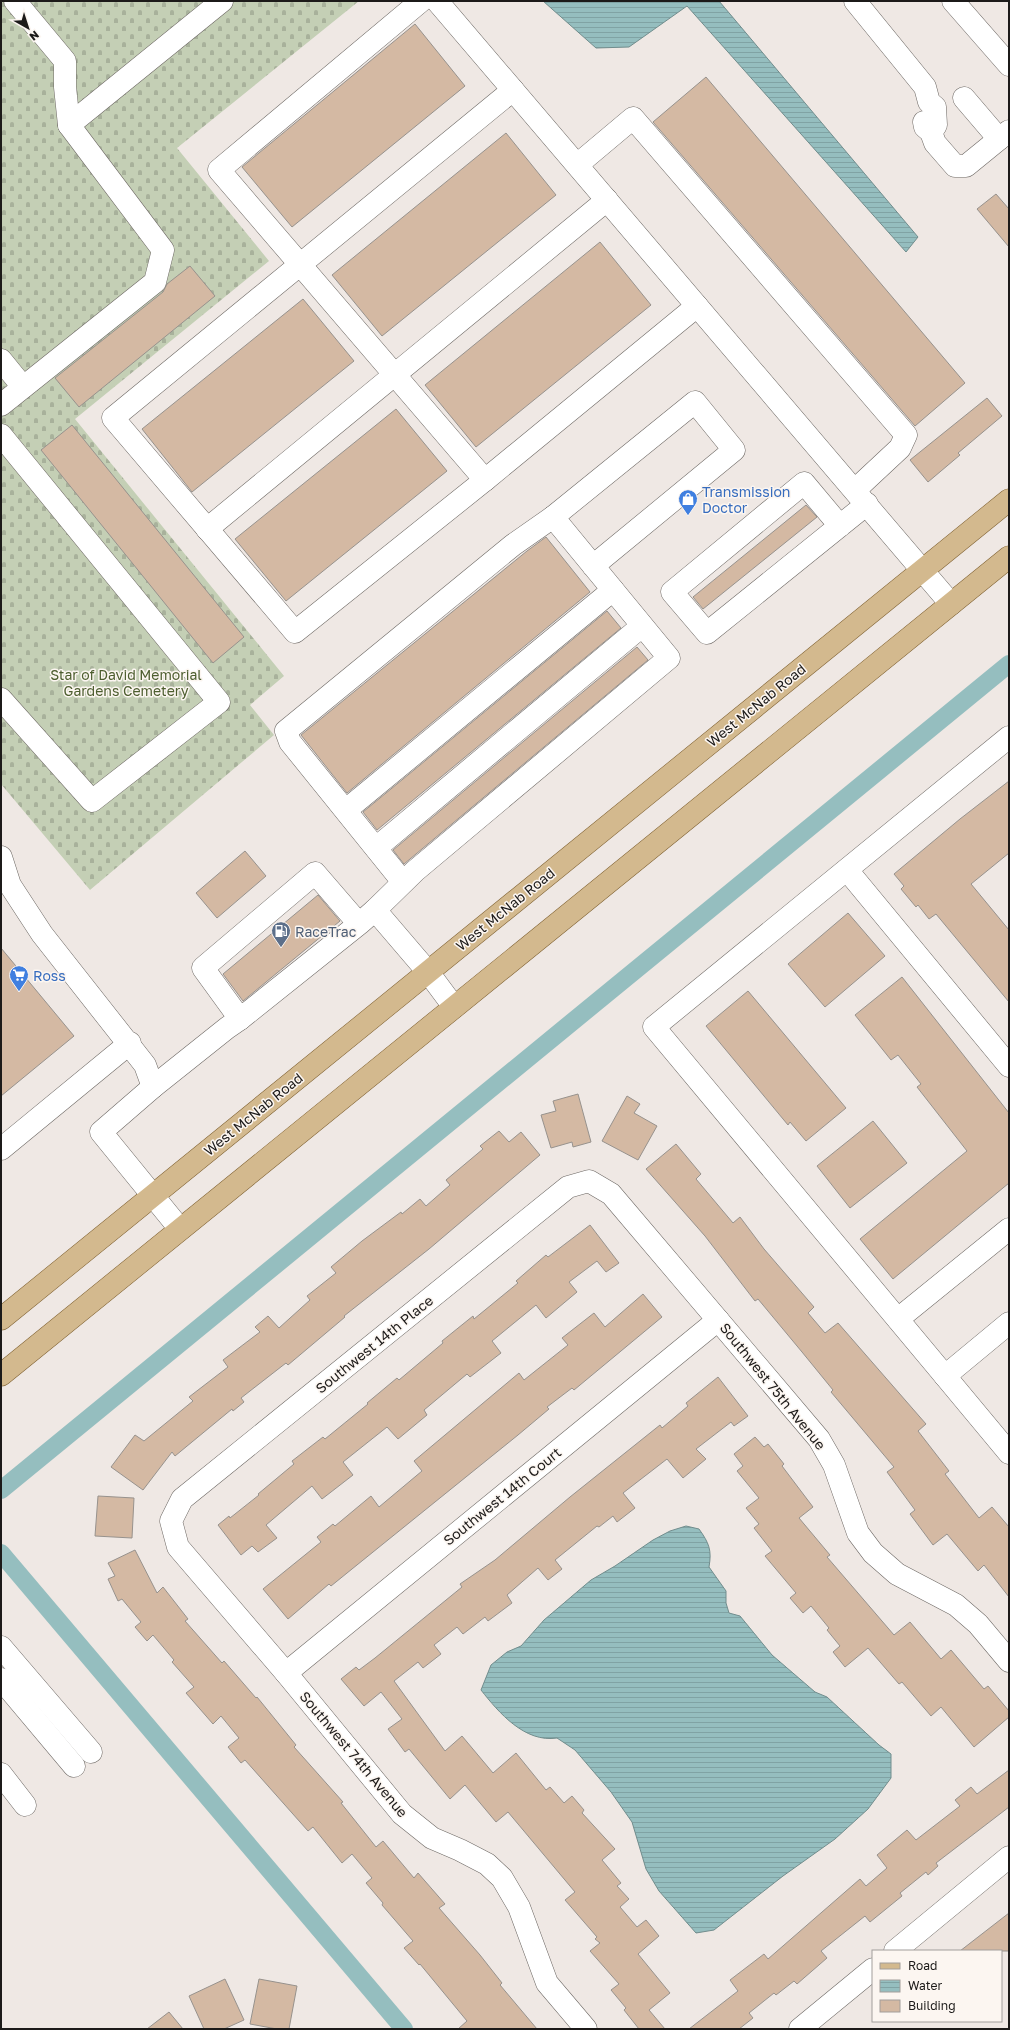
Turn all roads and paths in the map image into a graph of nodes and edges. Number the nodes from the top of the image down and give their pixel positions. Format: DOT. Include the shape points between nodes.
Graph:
graph roads {
  1 [pos="15,1"];
  2 [pos="222,1"];
  3 [pos="421,1"];
  4 [pos="437,1"];
  5 [pos="856,1"];
  6 [pos="953,1"];
  7 [pos="1009,65"];
  8 [pos="513,90"];
  9 [pos="964,98"];
  10 [pos="69,125"];
  11 [pos="1004,135"];
  12 [pos="577,165"];
  13 [pos="607,200"];
  14 [pos="300,264"];
  15 [pos="697,306"];
  16 [pos="1,360"];
  17 [pos="395,374"];
  18 [pos="23,387"];
  19 [pos="1,405"];
  20 [pos="1,435"];
  21 [pos="485,480"];
  22 [pos="861,497"];
  23 [pos="1009,500"];
  24 [pos="554,517"];
  25 [pos="840,526"];
  26 [pos="207,529"];
  27 [pos="1009,557"];
  28 [pos="593,566"];
  29 [pos="923,570"];
  30 [pos="613,590"];
  31 [pos="951,604"];
  32 [pos="642,626"];
  33 [pos="1,699"];
  34 [pos="1009,737"];
  35 [pos="346,810"];
  36 [pos="376,848"];
  37 [pos="1,857"];
  38 [pos="847,870"];
  39 [pos="403,882"];
  40 [pos="375,910"];
  41 [pos="359,924"];
  42 [pos="428,972"];
  43 [pos="454,1007"];
  44 [pos="240,1019"];
  45 [pos="130,1043"];
  46 [pos="1009,1066"];
  47 [pos="154,1087"];
  48 [pos="1,1149"];
  49 [pos="589,1181"];
  50 [pos="152,1196"];
  51 [pos="180,1229"];
  52 [pos="1009,1229"];
  53 [pos="1,1319"];
  54 [pos="898,1319"];
  55 [pos="718,1320"];
  56 [pos="1009,1323"];
  57 [pos="1,1375"];
  58 [pos="945,1376"];
  59 [pos="1009,1453"];
  60 [pos="170,1521"];
  61 [pos="1,1647"];
  62 [pos="1009,1661"];
  63 [pos="286,1673"];
  64 [pos="1,1679"];
  65 [pos="91,1752"];
  66 [pos="74,1766"];
  67 [pos="1,1774"];
  68 [pos="26,1805"];
  69 [pos="1009,1857"];
  70 [pos="895,1950"];
  71 [pos="872,1970"];
  72 [pos="586,2029"];
  73 [pos="800,2029"];
  1 -- 10 [label="street" via="65,60"];
  2 -- 10 [label="street"];
  3 -- 14 [label="street" via="219,170"];
  4 -- 8 [label="street"];
  5 -- 11 [label="street" via="925,86 929,102 923,109 925,127 955,166 966,166"];
  6 -- 7 [label="street"];
  8 -- 12 [label="street"];
  8 -- 14 [label="street"];
  9 -- 11 [label="street"];
  10 -- 18 [label="street" via="163,250 155,282"];
  12 -- 13 [label="street"];
  12 -- 22 [label="street" via="633,118 906,435 900,448"];
  13 -- 15 [label="street"];
  13 -- 17 [label="street"];
  14 -- 17 [label="street"];
  14 -- 26 [label="street" via="113,418"];
  15 -- 21 [label="street"];
  15 -- 22 [label="street"];
  16 -- 18 [label="street"];
  17 -- 21 [label="street"];
  17 -- 26 [label="street"];
  18 -- 19 [label="street"];
  20 -- 33 [label="street" via="219,702 92,801"];
  21 -- 26 [label="street" via="295,632"];
  22 -- 25 [label="street"];
  22 -- 29 [label="street"];
  23 -- 29 [label="main road, West McNab Road"];
  24 -- 28 [label="street"];
  24 -- 28 [label="street" via="695,402 734,450"];
  24 -- 35 [label="street" via="513,545 286,732 290,742"];
  25 -- 25 [label="street" via="707,634 672,592 804,482"];
  27 -- 31 [label="main road"];
  28 -- 30 [label="street"];
  29 -- 31 [label="street"];
  29 -- 42 [label="main road, West McNab Road"];
  30 -- 32 [label="street"];
  30 -- 35 [label="street"];
  31 -- 43 [label="main road"];
  32 -- 36 [label="street"];
  32 -- 39 [label="street" via="669,658"];
  34 -- 38 [label="street"];
  35 -- 36 [label="street"];
  36 -- 39 [label="street"];
  37 -- 45 [label="street" via="10,885 42,934"];
  38 -- 46 [label="street"];
  38 -- 54 [label="street" via="654,1027"];
  39 -- 40 [label="street"];
  40 -- 41 [label="street"];
  40 -- 42 [label="street"];
  41 -- 44 [label="street"];
  41 -- 44 [label="street" via="316,873 203,968"];
  42 -- 43 [label="street"];
  42 -- 50 [label="main road, West McNab Road"];
  43 -- 51 [label="main road"];
  44 -- 47 [label="street"];
  45 -- 47 [label="street" via="145,1065"];
  45 -- 48 [label="street"];
  47 -- 50 [label="street" via="101,1132"];
  49 -- 55 [label="street, Southwest 75th Avenue" via="611,1194"];
  49 -- 60 [label="street, Southwest 14th Place" via="568,1187 182,1499"];
  50 -- 51 [label="street"];
  50 -- 53 [label="main road, West McNab Road"];
  51 -- 57 [label="main road"];
  52 -- 54 [label="street"];
  54 -- 58 [label="street"];
  55 -- 62 [label="street, Southwest 75th Avenue" via="819,1439 834,1465 858,1532 873,1553 897,1574 956,1605 978,1624"];
  55 -- 63 [label="street, Southwest 14th Court"];
  56 -- 58 [label="street"];
  58 -- 59 [label="street"];
  60 -- 63 [label="street, Southwest 74th Avenue" via="178,1547"];
  61 -- 65 [label="street"];
  63 -- 72 [label="street, Southwest 74th Avenue" via="402,1814 432,1838 487,1864 502,1878 519,1907 547,1983"];
  64 -- 66 [label="street"];
  67 -- 68 [label="street"];
  69 -- 70 [label="street"];
  71 -- 73 [label="street"];
}
